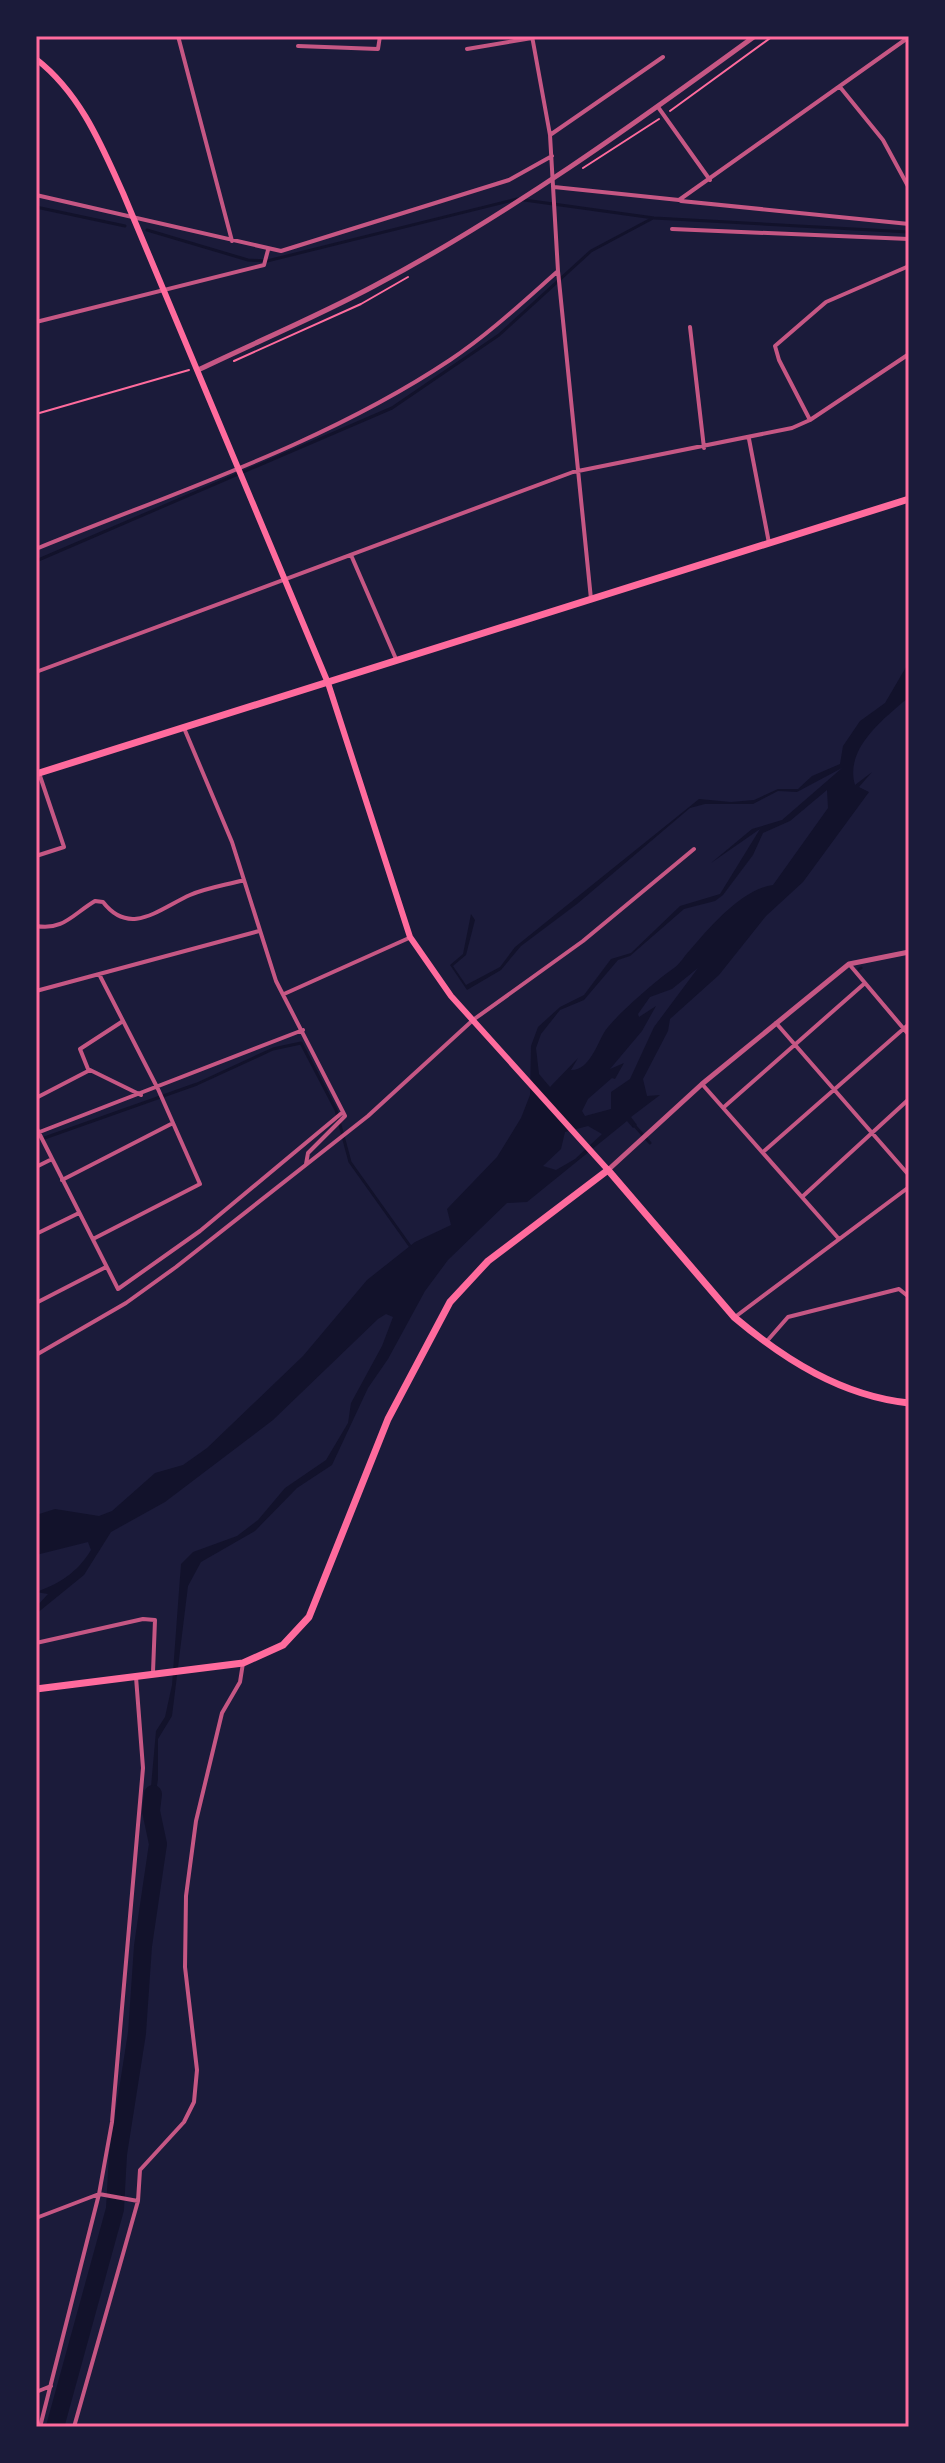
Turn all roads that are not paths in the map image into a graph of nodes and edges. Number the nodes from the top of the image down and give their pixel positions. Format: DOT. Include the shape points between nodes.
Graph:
graph roads {
  1 [pos="178,36"];
  2 [pos="380,36"];
  3 [pos="755,36"];
  4 [pos="532,37"];
  5 [pos="909,37"];
  6 [pos="298,46"];
  7 [pos="467,49"];
  8 [pos="663,57"];
  9 [pos="36,59"];
  10 [pos="840,87"];
  11 [pos="658,107"];
  12 [pos="550,135"];
  13 [pos="552,156"];
  14 [pos="554,177"];
  15 [pos="710,181"];
  16 [pos="554,187"];
  17 [pos="909,188"];
  18 [pos="36,195"];
  19 [pos="679,200"];
  20 [pos="134,218"];
  21 [pos="909,224"];
  22 [pos="672,229"];
  23 [pos="909,239"];
  24 [pos="232,241"];
  25 [pos="268,250"];
  26 [pos="909,266"];
  27 [pos="558,273"];
  28 [pos="164,290"];
  29 [pos="36,322"];
  30 [pos="690,327"];
  31 [pos="909,354"];
  32 [pos="198,370"];
  33 [pos="810,420"];
  34 [pos="749,439"];
  35 [pos="704,448"];
  36 [pos="238,467"];
  37 [pos="580,471"];
  38 [pos="909,499"];
  39 [pos="769,543"];
  40 [pos="36,549"];
  41 [pos="351,555"];
  42 [pos="285,579"];
  43 [pos="591,599"];
  44 [pos="397,660"];
  45 [pos="36,672"];
  46 [pos="328,683"];
  47 [pos="184,728"];
  48 [pos="38,774"];
  49 [pos="694,849"];
  50 [pos="36,856"];
  51 [pos="244,880"];
  52 [pos="36,926"];
  53 [pos="259,931"];
  54 [pos="410,937"];
  55 [pos="909,952"];
  56 [pos="849,964"];
  57 [pos="99,974"];
  58 [pos="865,983"];
  59 [pos="36,991"];
  60 [pos="284,994"];
  61 [pos="473,1020"];
  62 [pos="123,1021"];
  63 [pos="776,1023"];
  64 [pos="909,1024"];
  65 [pos="904,1029"];
  66 [pos="303,1030"];
  67 [pos="909,1035"];
  68 [pos="794,1045"];
  69 [pos="90,1070"];
  70 [pos="702,1084"];
  71 [pos="158,1089"];
  72 [pos="834,1090"];
  73 [pos="141,1095"];
  74 [pos="36,1098"];
  75 [pos="909,1099"];
  76 [pos="724,1107"];
  77 [pos="343,1112"];
  78 [pos="173,1123"];
  79 [pos="36,1127"];
  80 [pos="37,1133"];
  81 [pos="872,1133"];
  82 [pos="763,1152"];
  83 [pos="52,1159"];
  84 [pos="305,1166"];
  85 [pos="36,1167"];
  86 [pos="608,1170"];
  87 [pos="908,1171"];
  88 [pos="62,1180"];
  89 [pos="909,1185"];
  90 [pos="802,1197"];
  91 [pos="79,1213"];
  92 [pos="36,1234"];
  93 [pos="839,1239"];
  94 [pos="93,1240"];
  95 [pos="106,1267"];
  96 [pos="909,1297"];
  97 [pos="36,1303"];
  98 [pos="734,1317"];
  99 [pos="767,1341"];
  100 [pos="36,1355"];
  101 [pos="909,1403"];
  102 [pos="36,1643"];
  103 [pos="243,1663"];
  104 [pos="155,1675"];
  105 [pos="136,1677"];
  106 [pos="36,1689"];
  107 [pos="101,2195"];
  108 [pos="136,2200"];
  109 [pos="36,2218"];
  110 [pos="51,2386"];
  111 [pos="36,2392"];
  112 [pos="40,2427"];
  113 [pos="74,2427"];
  1 -- 24 [label="street"];
  2 -- 6 [label="street" via="378,49"];
  3 -- 11 [label="street"];
  4 -- 7 [label="street"];
  4 -- 12 [label="street"];
  5 -- 10 [label="street"];
  8 -- 12 [label="street"];
  9 -- 20 [label="main road" via="54,73 97,134"];
  10 -- 15 [label="street"];
  10 -- 17 [label="street" via="883,140"];
  11 -- 14 [label="street"];
  11 -- 15 [label="street"];
  12 -- 13 [label="street"];
  13 -- 14 [label="street"];
  13 -- 25 [label="street" via="509,180 361,228"];
  14 -- 16 [label="street"];
  14 -- 32 [label="street" via="376,285"];
  15 -- 19 [label="street"];
  16 -- 19 [label="street"];
  16 -- 27 [label="street"];
  18 -- 20 [label="street"];
  19 -- 21 [label="street"];
  20 -- 24 [label="street"];
  20 -- 28 [label="main road"];
  22 -- 23 [label="street"];
  24 -- 25 [label="street"];
  25 -- 28 [label="street" via="264,265"];
  26 -- 33 [label="street" via="826,302 775,346"];
  27 -- 36 [label="street" via="452,359 390,397"];
  27 -- 37 [label="street"];
  28 -- 29 [label="street"];
  28 -- 32 [label="main road"];
  30 -- 35 [label="street"];
  31 -- 33 [label="street"];
  32 -- 36 [label="main road"];
  33 -- 34 [label="street"];
  34 -- 35 [label="street"];
  34 -- 39 [label="street"];
  35 -- 37 [label="street"];
  36 -- 40 [label="street"];
  36 -- 42 [label="main road"];
  37 -- 41 [label="street"];
  37 -- 43 [label="street"];
  38 -- 39 [label="main road"];
  39 -- 43 [label="main road"];
  41 -- 42 [label="street"];
  41 -- 44 [label="street"];
  42 -- 45 [label="street"];
  42 -- 46 [label="main road"];
  43 -- 44 [label="main road"];
  44 -- 46 [label="main road"];
  46 -- 47 [label="main road"];
  46 -- 54 [label="main road"];
  47 -- 48 [label="main road"];
  47 -- 51 [label="street"];
  48 -- 50 [label="street" via="64,847"];
  49 -- 61 [label="street" via="583,941"];
  51 -- 52 [label="street" via="193,894 144,921 127,919 95,901 61,926"];
  51 -- 53 [label="street"];
  53 -- 57 [label="street"];
  53 -- 60 [label="street"];
  54 -- 60 [label="street"];
  54 -- 61 [label="main road"];
  55 -- 56 [label="street"];
  56 -- 58 [label="street"];
  56 -- 63 [label="street"];
  57 -- 59 [label="street"];
  57 -- 62 [label="street"];
  58 -- 65 [label="street"];
  58 -- 68 [label="street"];
  60 -- 66 [label="street"];
  61 -- 84 [label="street"];
  61 -- 86 [label="main road"];
  62 -- 69 [label="street" via="80,1049"];
  62 -- 71 [label="street"];
  63 -- 68 [label="street"];
  63 -- 70 [label="street"];
  64 -- 65 [label="street"];
  65 -- 67 [label="street"];
  65 -- 72 [label="street"];
  66 -- 71 [label="street"];
  66 -- 77 [label="street"];
  68 -- 72 [label="street"];
  68 -- 76 [label="street"];
  69 -- 73 [label="street"];
  69 -- 74 [label="street"];
  70 -- 76 [label="street"];
  70 -- 86 [label="street"];
  71 -- 73 [label="street"];
  71 -- 78 [label="street"];
  72 -- 81 [label="street"];
  72 -- 82 [label="street"];
  73 -- 80 [label="street"];
  75 -- 81 [label="street"];
  76 -- 82 [label="street"];
  77 -- 84 [label="street" via="345,1116 308,1153"];
  77 -- 95 [label="street" via="200,1231 118,1289"];
  78 -- 88 [label="street"];
  78 -- 94 [label="street" via="200,1184"];
  79 -- 80 [label="street"];
  80 -- 83 [label="street"];
  81 -- 87 [label="street"];
  81 -- 90 [label="street"];
  82 -- 90 [label="street"];
  83 -- 85 [label="street"];
  83 -- 88 [label="street"];
  84 -- 100 [label="street" via="126,1303"];
  86 -- 98 [label="main road"];
  86 -- 103 [label="main road" via="488,1261 450,1302 388,1419 309,1617 283,1645"];
  87 -- 89 [label="street"];
  88 -- 91 [label="street"];
  89 -- 93 [label="street"];
  90 -- 93 [label="street"];
  91 -- 92 [label="street"];
  91 -- 94 [label="street"];
  93 -- 98 [label="street"];
  94 -- 95 [label="street"];
  95 -- 97 [label="street"];
  96 -- 99 [label="street" via="899,1289 788,1317"];
  98 -- 99 [label="main road"];
  99 -- 101 [label="main road" via="840,1386"];
  102 -- 104 [label="street" via="155,1620"];
  103 -- 104 [label="main road"];
  103 -- 108 [label="street" via="240,1682 222,1713 196,1821 186,1896 185,1967 197,2070 194,2102 184,2122 140,2170"];
  104 -- 105 [label="main road"];
  105 -- 106 [label="main road"];
  105 -- 107 [label="street" via="143,1768"];
  107 -- 108 [label="street"];
  107 -- 109 [label="street"];
  107 -- 110 [label="street"];
  108 -- 113 [label="street"];
  110 -- 111 [label="street"];
  110 -- 112 [label="street"];
}
